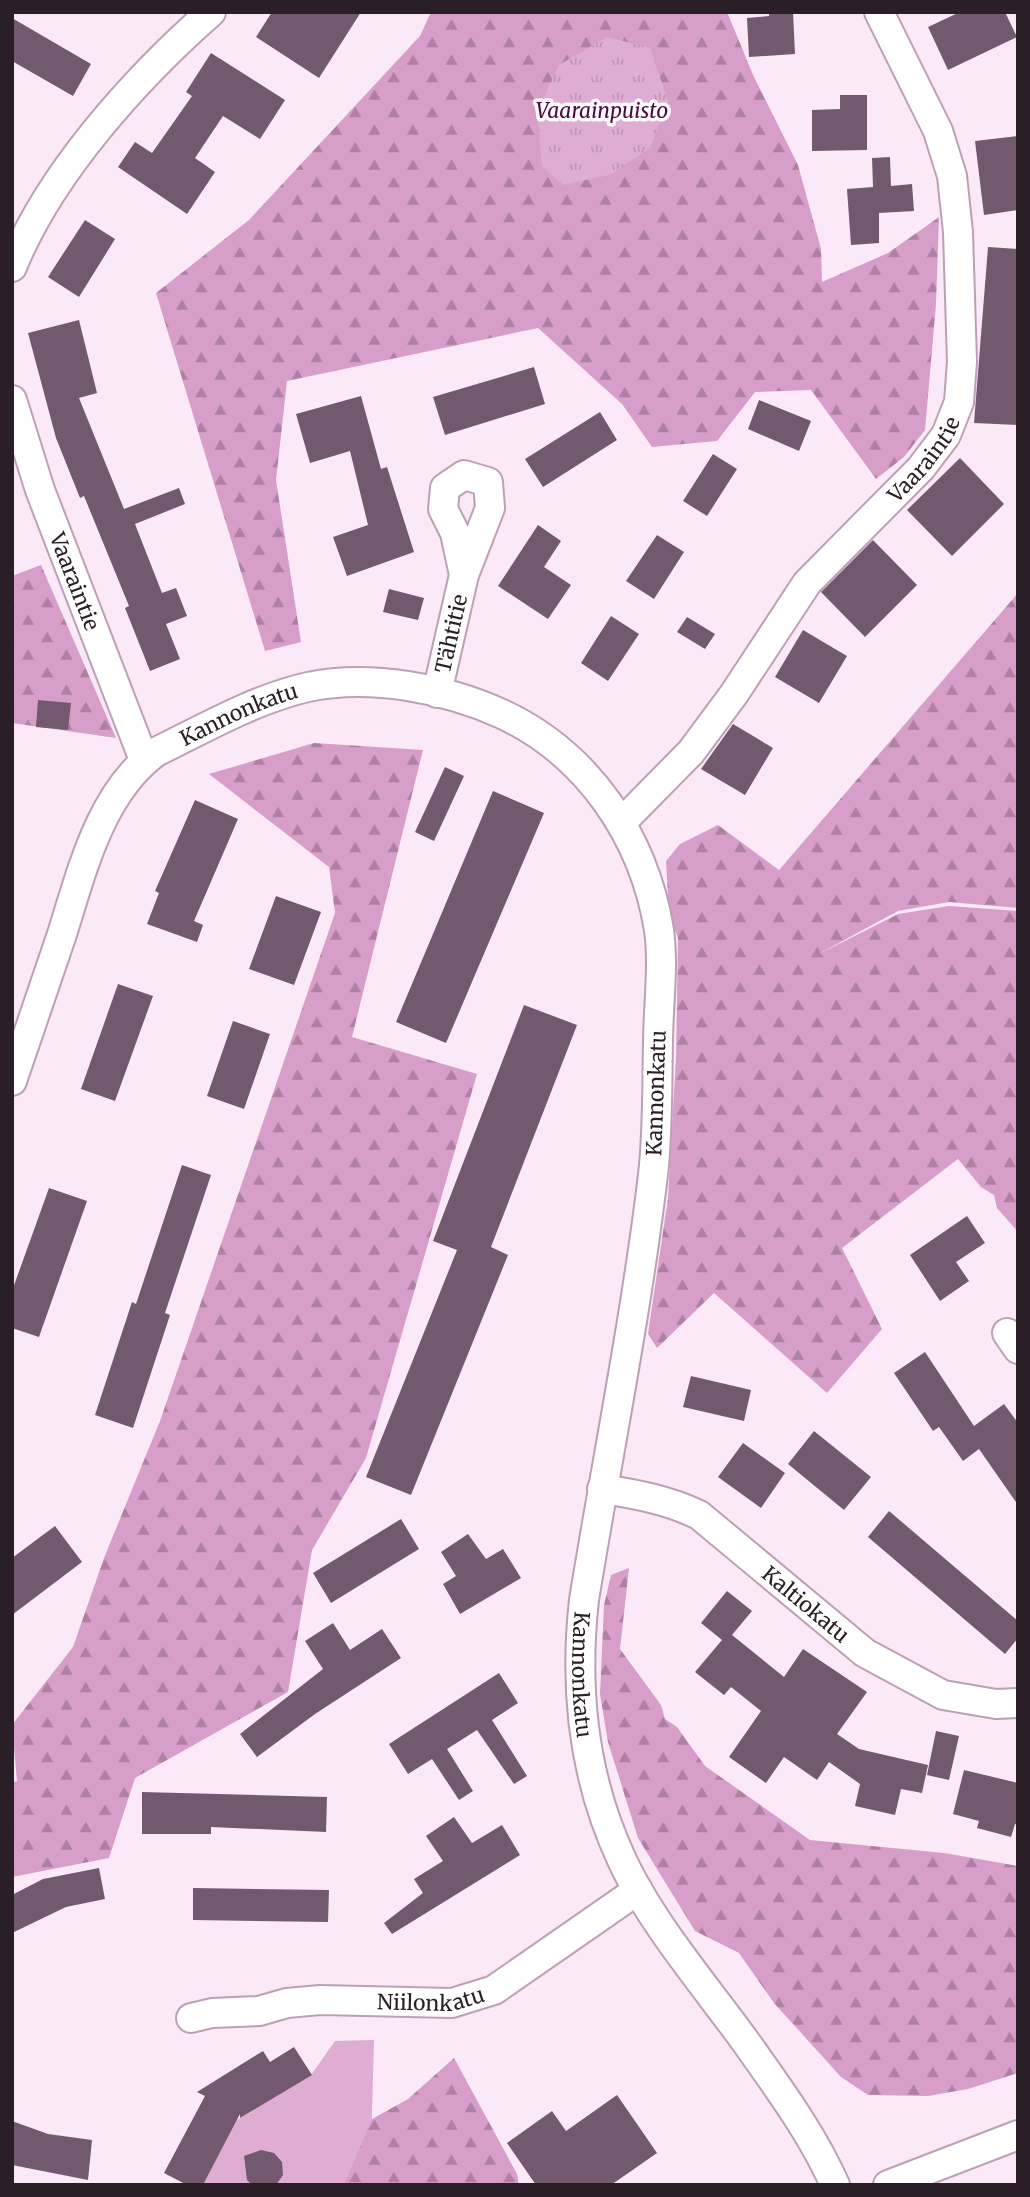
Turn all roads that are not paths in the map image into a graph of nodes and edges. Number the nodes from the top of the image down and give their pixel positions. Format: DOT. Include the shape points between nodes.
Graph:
graph roads {
  1 [pos="211,12"];
  2 [pos="879,12"];
  3 [pos="12,267"];
  4 [pos="12,400"];
  5 [pos="464,575"];
  6 [pos="437,693"];
  7 [pos="144,760"];
  8 [pos="622,822"];
  9 [pos="13,1078"];
  10 [pos="602,1489"];
  11 [pos="1018,1703"];
  12 [pos="638,1890"];
  13 [pos="191,2018"];
  14 [pos="1018,2135"];
  15 [pos="835,2185"];
  16 [pos="888,2185"];
  1 -- 3 [label="street" via="145,76 79,154 25,236"];
  2 -- 8 [label="street, Vaaraintie" via="938,131 952,176 958,232 959,402 946,435 921,468 807,583 691,752"];
  4 -- 7 [label="street, Vaaraintie" via="40,490"];
  5 -- 6 [label="street, Tähtitie"];
  6 -- 7 [label="street, Kannonkatu" via="358,682 308,687 258,703"];
  6 -- 8 [label="street, Kannonkatu" via="522,723 565,755"];
  7 -- 9 [label="street, Kannonkatu" via="116,797 93,840"];
  8 -- 10 [label="street, Kannonkatu" via="641,866 659,932 657,1081 653,1172"];
  10 -- 11 [label="street, Kaltiokatu" via="677,1504 699,1515 865,1653 943,1695"];
  10 -- 12 [label="street, Kannonkatu" via="578,1652 580,1707 601,1810"];
  12 -- 13 [label="street, Niilonkatu" via="494,1990 452,2003 320,2000"];
  12 -- 15 [label="street, Kannonkatu" via="764,2068 824,2158"];
  14 -- 16 [label="street"];
}
